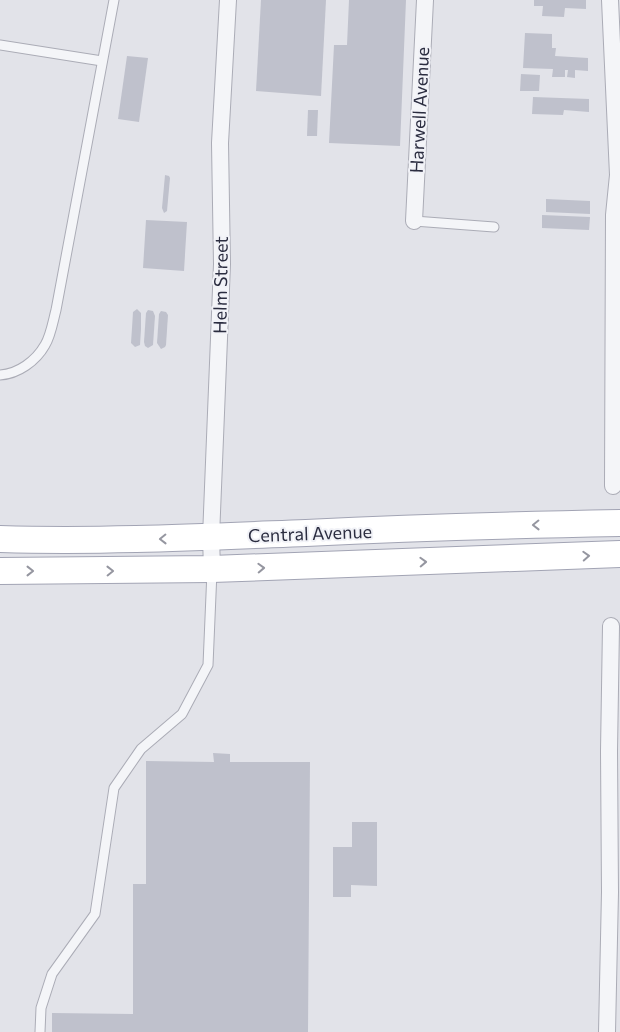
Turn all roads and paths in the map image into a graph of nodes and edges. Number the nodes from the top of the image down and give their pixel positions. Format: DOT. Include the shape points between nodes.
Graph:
graph roads {
  1 [pos="114,0"];
  2 [pos="228,0"];
  3 [pos="425,0"];
  4 [pos="610,0"];
  5 [pos="0,45"];
  6 [pos="102,60"];
  7 [pos="414,221"];
  8 [pos="494,227"];
  9 [pos="617,352"];
  10 [pos="0,375"];
  11 [pos="613,486"];
  12 [pos="620,523"];
  13 [pos="211,538"];
  14 [pos="0,539"];
  15 [pos="620,554"];
  16 [pos="212,569"];
  17 [pos="0,571"];
  18 [pos="611,626"];
  19 [pos="615,688"];
  20 [pos="614,763"];
  21 [pos="615,839"];
  22 [pos="615,901"];
  23 [pos="40,1032"];
  24 [pos="607,1032"];
  1 -- 6 [label="lane"];
  2 -- 13 [label="street, Helm Street" via="220,143 222,264"];
  3 -- 7 [label="street, Harwell Avenue"];
  4 -- 9 [label="street" via="618,175 614,215"];
  5 -- 6 [label="lane"];
  6 -- 10 [label="lane" via="56,310 46,344 29,364"];
  7 -- 8 [label="lane"];
  9 -- 11 [label="street"];
  12 -- 13 [label="main road, Central Avenue, one-way" via="497,525"];
  13 -- 14 [label="main road, Central Avenue, one-way"];
  13 -- 16 [label="street, Helm Street"];
  16 -- 15 [label="main road, Central Avenue, one-way"];
  17 -- 16 [label="main road, Central Avenue, one-way"];
  16 -- 23 [label="lane" via="208,665 182,714 141,749 114,788 95,914 52,974 41,1008"];
  18 -- 19 [label="street"];
  19 -- 20 [label="street"];
  20 -- 21 [label="street"];
  21 -- 22 [label="street"];
  22 -- 24 [label="street"];
}
